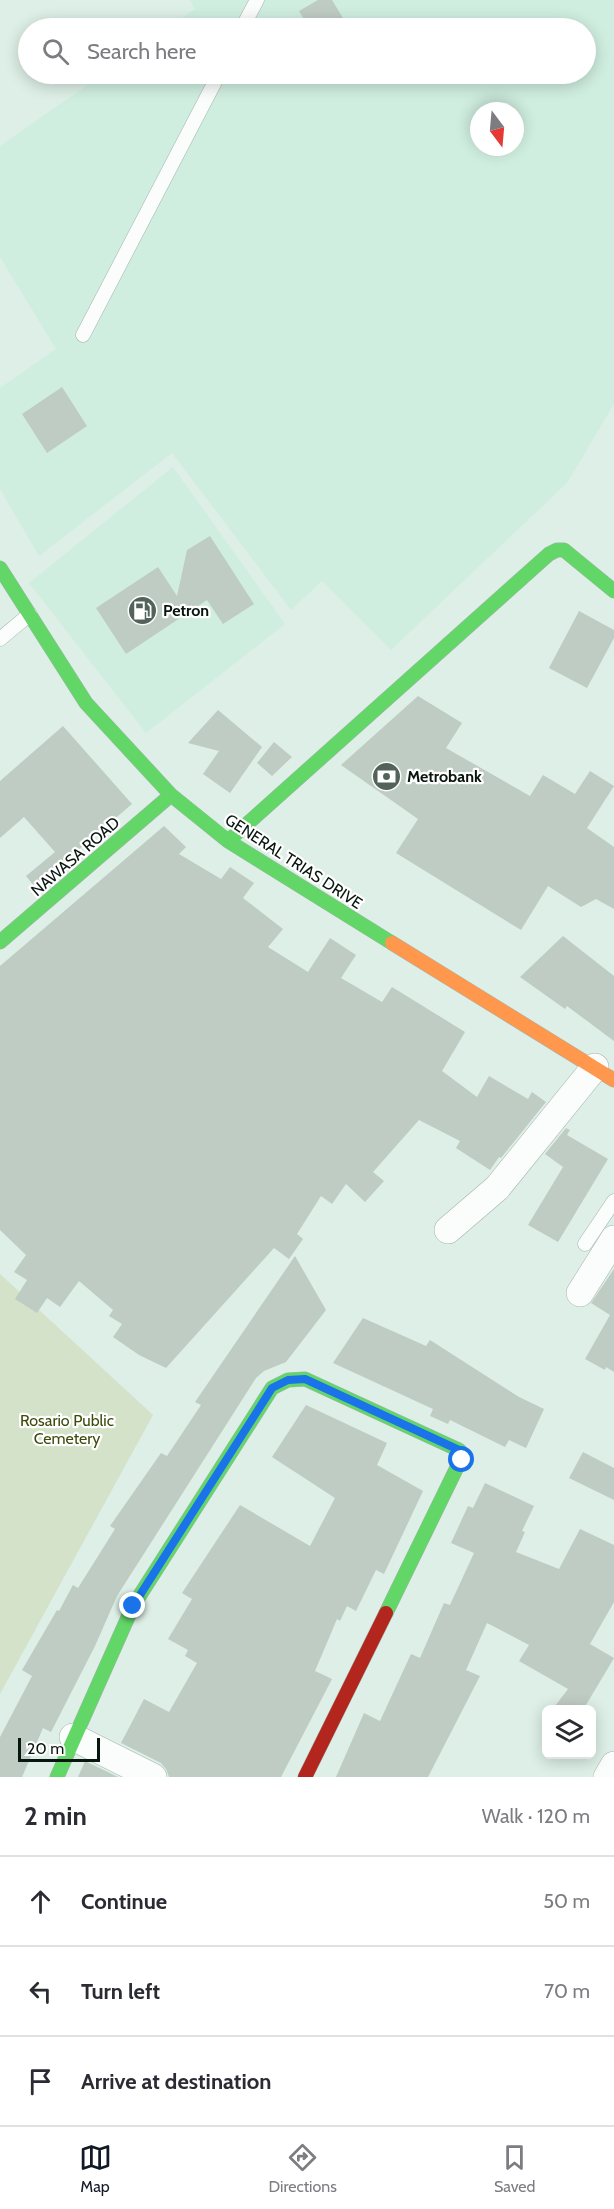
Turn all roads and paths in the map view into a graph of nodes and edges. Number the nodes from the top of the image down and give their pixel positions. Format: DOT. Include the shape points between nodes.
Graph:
graph roads {
  1 [pos="257,0"];
  2 [pos="247,18"];
  3 [pos="214,84"];
  4 [pos="83,334"];
  5 [pos="0,568"];
  6 [pos="614,591"];
  7 [pos="30,614"];
  8 [pos="0,639"];
  9 [pos="171,795"];
  10 [pos="228,841"];
  11 [pos="0,942"];
  12 [pos="604,1074"];
  13 [pos="614,1201"];
  14 [pos="448,1230"];
  15 [pos="614,1239"];
  16 [pos="585,1244"];
  17 [pos="580,1293"];
  18 [pos="73,1737"];
  19 [pos="614,1765"];
  20 [pos="57,1777"];
  21 [pos="153,1777"];
  22 [pos="305,1777"];
  23 [pos="607,1777"];
  1 -- 2 [label="lane"];
  3 -- 4 [label="lane"];
  5 -- 7 [label="street, GENERAL TRIAS DRIVE"];
  6 -- 10 [label="street" via="564,550 549,554"];
  7 -- 8 [label="lane"];
  7 -- 9 [label="street, GENERAL TRIAS DRIVE" via="86,703"];
  9 -- 10 [label="street, GENERAL TRIAS DRIVE"];
  9 -- 11 [label="street, NAWASA ROAD"];
  10 -- 12 [label="street, GENERAL TRIAS DRIVE"];
  12 -- 14 [label="street" via="497,1188"];
  13 -- 16 [label="lane"];
  15 -- 17 [label="street"];
  18 -- 20 [label="street"];
  18 -- 21 [label="street"];
  18 -- 22 [label="street" via="133,1606 272,1388 288,1380 305,1379 463,1455"];
  19 -- 23 [label="street"];
}
